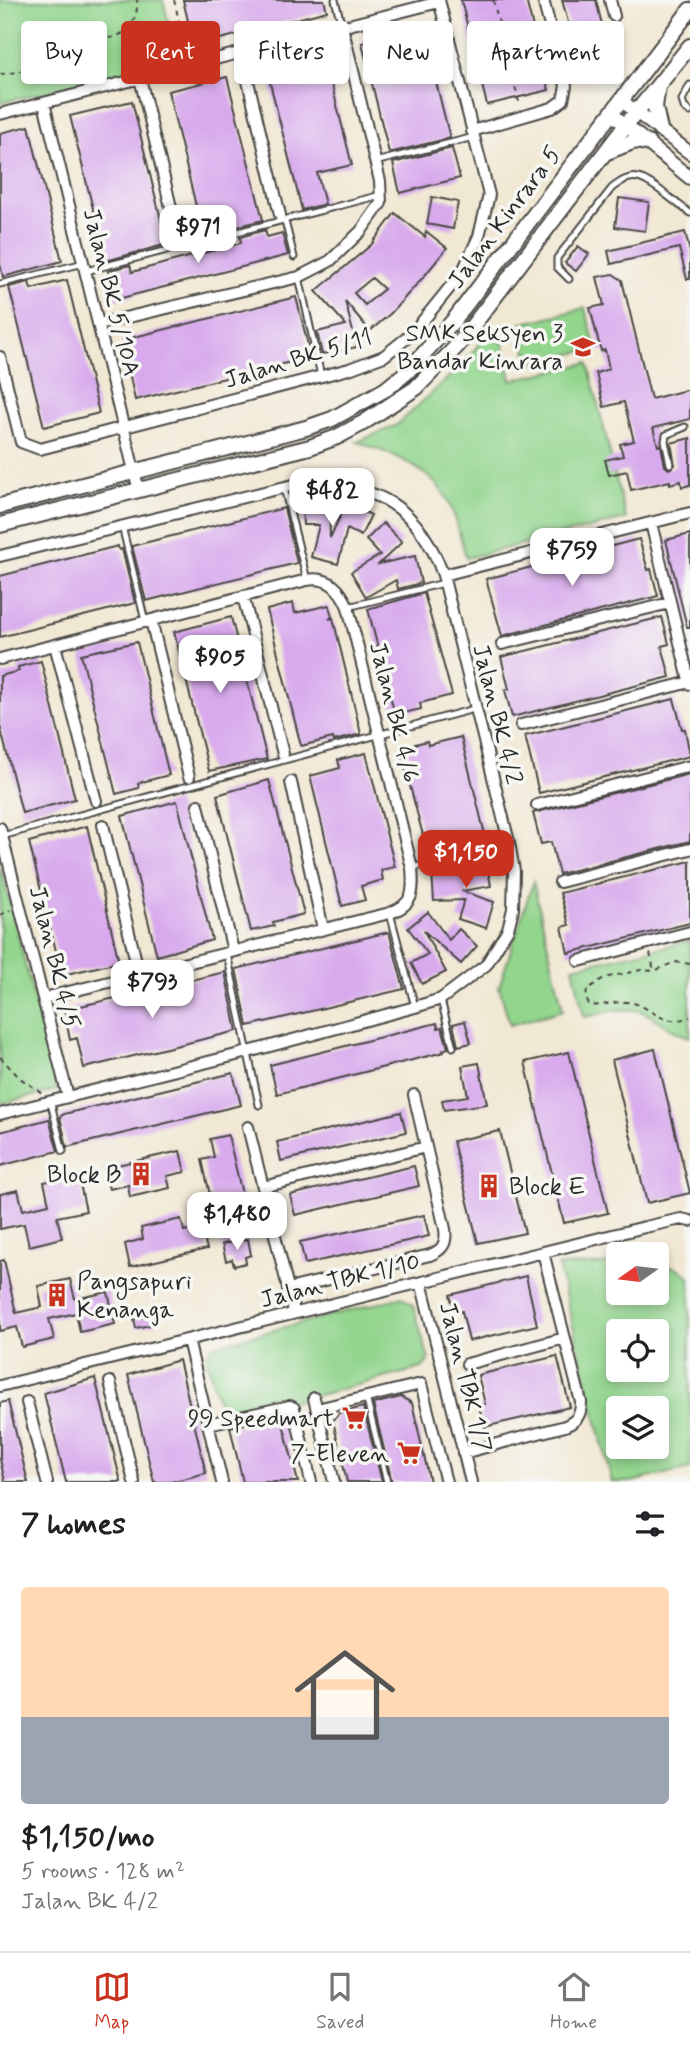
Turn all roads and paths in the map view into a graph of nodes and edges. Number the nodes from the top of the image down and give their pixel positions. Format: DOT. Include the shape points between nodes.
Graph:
graph roads {
  1 [pos="137,0"];
  2 [pos="174,0"];
  3 [pos="335,0"];
  4 [pos="493,0"];
  5 [pos="543,0"];
  6 [pos="610,0"];
  7 [pos="439,1"];
  8 [pos="690,10"];
  9 [pos="614,16"];
  10 [pos="179,21"];
  11 [pos="341,21"];
  12 [pos="349,24"];
  13 [pos="689,48"];
  14 [pos="349,55"];
  15 [pos="0,74"];
  16 [pos="121,83"];
  17 [pos="141,84"];
  18 [pos="249,84"];
  19 [pos="659,85"];
  20 [pos="690,85"];
  21 [pos="622,101"];
  22 [pos="44,103"];
  23 [pos="636,112"];
  24 [pos="690,112"];
  25 [pos="0,114"];
  26 [pos="612,114"];
  27 [pos="523,117"];
  28 [pos="626,125"];
  29 [pos="660,130"];
  30 [pos="473,134"];
  31 [pos="648,143"];
  32 [pos="605,153"];
  33 [pos="690,154"];
  34 [pos="375,162"];
  35 [pos="685,174"];
  36 [pos="381,195"];
  37 [pos="690,213"];
  38 [pos="282,218"];
  39 [pos="179,241"];
  40 [pos="294,257"];
  41 [pos="85,267"];
  42 [pos="299,277"];
  43 [pos="569,279"];
  44 [pos="0,284"];
  45 [pos="99,324"];
  46 [pos="0,356"];
  47 [pos="321,376"];
  48 [pos="685,427"];
  49 [pos="124,429"];
  50 [pos="670,464"];
  51 [pos="134,471"];
  52 [pos="284,486"];
  53 [pos="139,491"];
  54 [pos="0,506"];
  55 [pos="690,513"];
  56 [pos="651,523"];
  57 [pos="0,525"];
  58 [pos="121,526"];
  59 [pos="0,556"];
  60 [pos="444,579"];
  61 [pos="307,580"];
  62 [pos="243,596"];
  63 [pos="670,603"];
  64 [pos="348,607"];
  65 [pos="148,621"];
  66 [pos="502,644"];
  67 [pos="55,645"];
  68 [pos="0,659"];
  69 [pos="687,661"];
  70 [pos="690,683"];
  71 [pos="474,709"];
  72 [pos="521,726"];
  73 [pos="378,735"];
  74 [pos="283,754"];
  75 [pos="690,766"];
  76 [pos="189,776"];
  77 [pos="291,782"];
  78 [pos="96,801"];
  79 [pos="198,805"];
  80 [pos="537,805"];
  81 [pos="103,825"];
  82 [pos="1,832"];
  83 [pos="509,842"];
  84 [pos="690,849"];
  85 [pos="412,868"];
  86 [pos="560,882"];
  87 [pos="11,909"];
  88 [pos="390,913"];
  89 [pos="0,915"];
  90 [pos="323,929"];
  91 [pos="690,932"];
  92 [pos="230,952"];
  93 [pos="650,952"];
  94 [pos="579,961"];
  95 [pos="690,964"];
  96 [pos="654,971"];
  97 [pos="139,974"];
  98 [pos="44,998"];
  99 [pos="441,999"];
  100 [pos="415,1007"];
  101 [pos="690,1017"];
  102 [pos="453,1047"];
  103 [pos="248,1052"];
  104 [pos="0,1057"];
  105 [pos="414,1095"];
  106 [pos="68,1097"];
  107 [pos="50,1101"];
  108 [pos="259,1105"];
  109 [pos="0,1114"];
  110 [pos="248,1128"];
  111 [pos="426,1147"];
  112 [pos="63,1152"];
  113 [pos="263,1187"];
  114 [pos="690,1221"];
  115 [pos="543,1252"];
  116 [pos="421,1282"];
  117 [pos="288,1289"];
  118 [pos="294,1312"];
  119 [pos="565,1338"];
  120 [pos="188,1340"];
  121 [pos="467,1364"];
  122 [pos="445,1378"];
  123 [pos="110,1382"];
  124 [pos="421,1384"];
  125 [pos="0,1385"];
  126 [pos="366,1397"];
  127 [pos="27,1402"];
  128 [pos="208,1424"];
  129 [pos="463,1453"];
  130 [pos="47,1482"];
  131 [pos="134,1482"];
  132 [pos="222,1482"];
  133 [pos="311,1482"];
  134 [pos="334,1482"];
  135 [pos="387,1482"];
  136 [pos="446,1482"];
  137 [pos="471,1482"];
  1 -- 15 [label="path" via="133,23 122,34 107,39 91,35 74,38 60,54 34,67"];
  2 -- 10 [label="path"];
  3 -- 11 [label="lane"];
  4 -- 27 [label="path"];
  5 -- 27 [label="street" via="566,86 563,100 552,108"];
  6 -- 9 [label="street"];
  7 -- 12 [label="street"];
  7 -- 30 [label="street, Jalan BK 5/11"];
  8 -- 21 [label="main road, Jalan Kinrara 5"];
  13 -- 19 [label="main road, Jalan Kinrara 5"];
  14 -- 34 [label="street"];
  16 -- 22 [label="street"];
  17 -- 39 [label="street"];
  18 -- 38 [label="street"];
  19 -- 23 [label="main road, Jalan Kinrara 5"];
  19 -- 29 [label="main road" via="655,107"];
  20 -- 24 [label="lane" via="682,100"];
  21 -- 23 [label="street"];
  21 -- 26 [label="main road, Jalan Kinrara 5"];
  22 -- 25 [label="street"];
  22 -- 41 [label="street, Jalan BK 5/10A"];
  23 -- 28 [label="main road, Jalan Kinrara 5"];
  23 -- 29 [label="street"];
  26 -- 28 [label="street"];
  26 -- 51 [label="main road, Jalan Kinrara 5" via="454,320 397,380 319,424"];
  27 -- 30 [label="street"];
  28 -- 31 [label="street"];
  28 -- 32 [label="main road, Jalan Kinrara 5"];
  29 -- 33 [label="street"];
  30 -- 34 [label="lane"];
  30 -- 47 [label="street, Jalan BK 5/11" via="489,195 479,236 463,271 413,333 384,356"];
  31 -- 32 [label="main road" via="629,142"];
  31 -- 35 [label="street"];
  32 -- 53 [label="main road, Jalan Kinrara 5" via="458,345 416,388 338,437"];
  33 -- 35 [label="lane"];
  34 -- 36 [label="street"];
  36 -- 38 [label="lane"];
  36 -- 42 [label="street" via="381,203 361,231 330,261"];
  37 -- 43 [label="lane" via="642,179 620,182 557,258 557,267"];
  38 -- 40 [label="lane"];
  38 -- 41 [label="lane"];
  41 -- 44 [label="lane"];
  41 -- 45 [label="street, Jalan BK 5/10A"];
  42 -- 45 [label="street"];
  42 -- 47 [label="lane"];
  45 -- 49 [label="street, Jalan BK 5/10A"];
  46 -- 49 [label="street, Jalan BK 5/11" via="21,442 40,449"];
  47 -- 49 [label="street, Jalan BK 5/11"];
  48 -- 50 [label="lane" via="666,435"];
  49 -- 51 [label="street, Jalan BK 5/10A"];
  51 -- 53 [label="street, Jalan BK 5/10A"];
  51 -- 54 [label="main road, Jalan Kinrara 5"];
  52 -- 58 [label="street, Jalan BK 4/2"];
  52 -- 60 [label="street, Jalan BK 4/2" via="306,482 341,485 393,504 422,531"];
  52 -- 61 [label="lane"];
  53 -- 57 [label="main road, Jalan Kinrara 5"];
  55 -- 56 [label="street"];
  56 -- 60 [label="street"];
  56 -- 63 [label="street"];
  58 -- 59 [label="street, Jalan BK 4/2"];
  58 -- 65 [label="lane"];
  60 -- 64 [label="lane"];
  60 -- 71 [label="street, Jalan BK 4/2"];
  61 -- 62 [label="street"];
  61 -- 64 [label="street, Jalan BK 4/6" via="332,584"];
  62 -- 65 [label="street"];
  62 -- 74 [label="street"];
  63 -- 66 [label="street"];
  63 -- 69 [label="street"];
  64 -- 73 [label="street, Jalan BK 4/6"];
  65 -- 67 [label="street"];
  65 -- 76 [label="street"];
  67 -- 68 [label="street"];
  67 -- 78 [label="street"];
  69 -- 70 [label="street"];
  70 -- 72 [label="street"];
  71 -- 73 [label="lane"];
  71 -- 83 [label="street, Jalan BK 4/2"];
  73 -- 82 [label="lane"];
  73 -- 85 [label="street, Jalan BK 4/6"];
  75 -- 80 [label="street"];
  77 -- 90 [label="street"];
  79 -- 92 [label="street"];
  81 -- 97 [label="street"];
  82 -- 98 [label="street, Jalan BK 4/5"];
  83 -- 85 [label="lane"];
  83 -- 99 [label="street, Jalan BK 4/2" via="515,890 508,929 486,965"];
  84 -- 86 [label="street"];
  85 -- 88 [label="street, Jalan BK 4/6" via="412,896 405,907"];
  87 -- 89 [label="path"];
  88 -- 90 [label="street"];
  88 -- 100 [label="lane"];
  90 -- 92 [label="street"];
  91 -- 94 [label="street"];
  92 -- 97 [label="street"];
  92 -- 103 [label="lane"];
  93 -- 96 [label="path"];
  95 -- 96 [label="path" via="675,962"];
  96 -- 101 [label="path" via="604,978 587,990 586,998 598,1006 635,1004 665,1019"];
  97 -- 98 [label="street"];
  98 -- 106 [label="street, Jalan BK 4/5"];
  99 -- 100 [label="street, Jalan BK 4/2"];
  99 -- 102 [label="lane"];
  100 -- 103 [label="street, Jalan BK 4/2"];
  103 -- 106 [label="street, Jalan BK 4/2"];
  103 -- 108 [label="lane"];
  104 -- 107 [label="path"];
  105 -- 111 [label="street"];
  106 -- 107 [label="street, Jalan BK 4/2"];
  107 -- 109 [label="street, Jalan BK 4/2"];
  107 -- 112 [label="lane"];
  110 -- 113 [label="street"];
  111 -- 113 [label="street"];
  111 -- 117 [label="street" via="446,1236 442,1248 430,1255"];
  113 -- 117 [label="street"];
  114 -- 115 [label="street, Jalan TBK 1/10" via="681,1219"];
  115 -- 116 [label="street, Jalan TBK 1/10"];
  115 -- 119 [label="street"];
  116 -- 118 [label="street, Jalan TBK 1/10"];
  116 -- 122 [label="street, Jalan TBK 1/7"];
  117 -- 118 [label="street"];
  118 -- 120 [label="street, Jalan TBK 1/10"];
  119 -- 121 [label="street"];
  119 -- 129 [label="street" via="581,1402 578,1418 565,1426"];
  120 -- 125 [label="street, Jalan TBK 1/10"];
  120 -- 128 [label="street"];
  122 -- 124 [label="street"];
  122 -- 129 [label="street, Jalan TBK 1/7"];
  123 -- 131 [label="street"];
  124 -- 126 [label="street"];
  124 -- 136 [label="street"];
  126 -- 134 [label="street" via="315,1404"];
  126 -- 135 [label="lane"];
  127 -- 130 [label="street"];
  128 -- 132 [label="street"];
  128 -- 133 [label="street" via="286,1405 294,1408"];
  129 -- 137 [label="street, Jalan TBK 1/7"];
}
